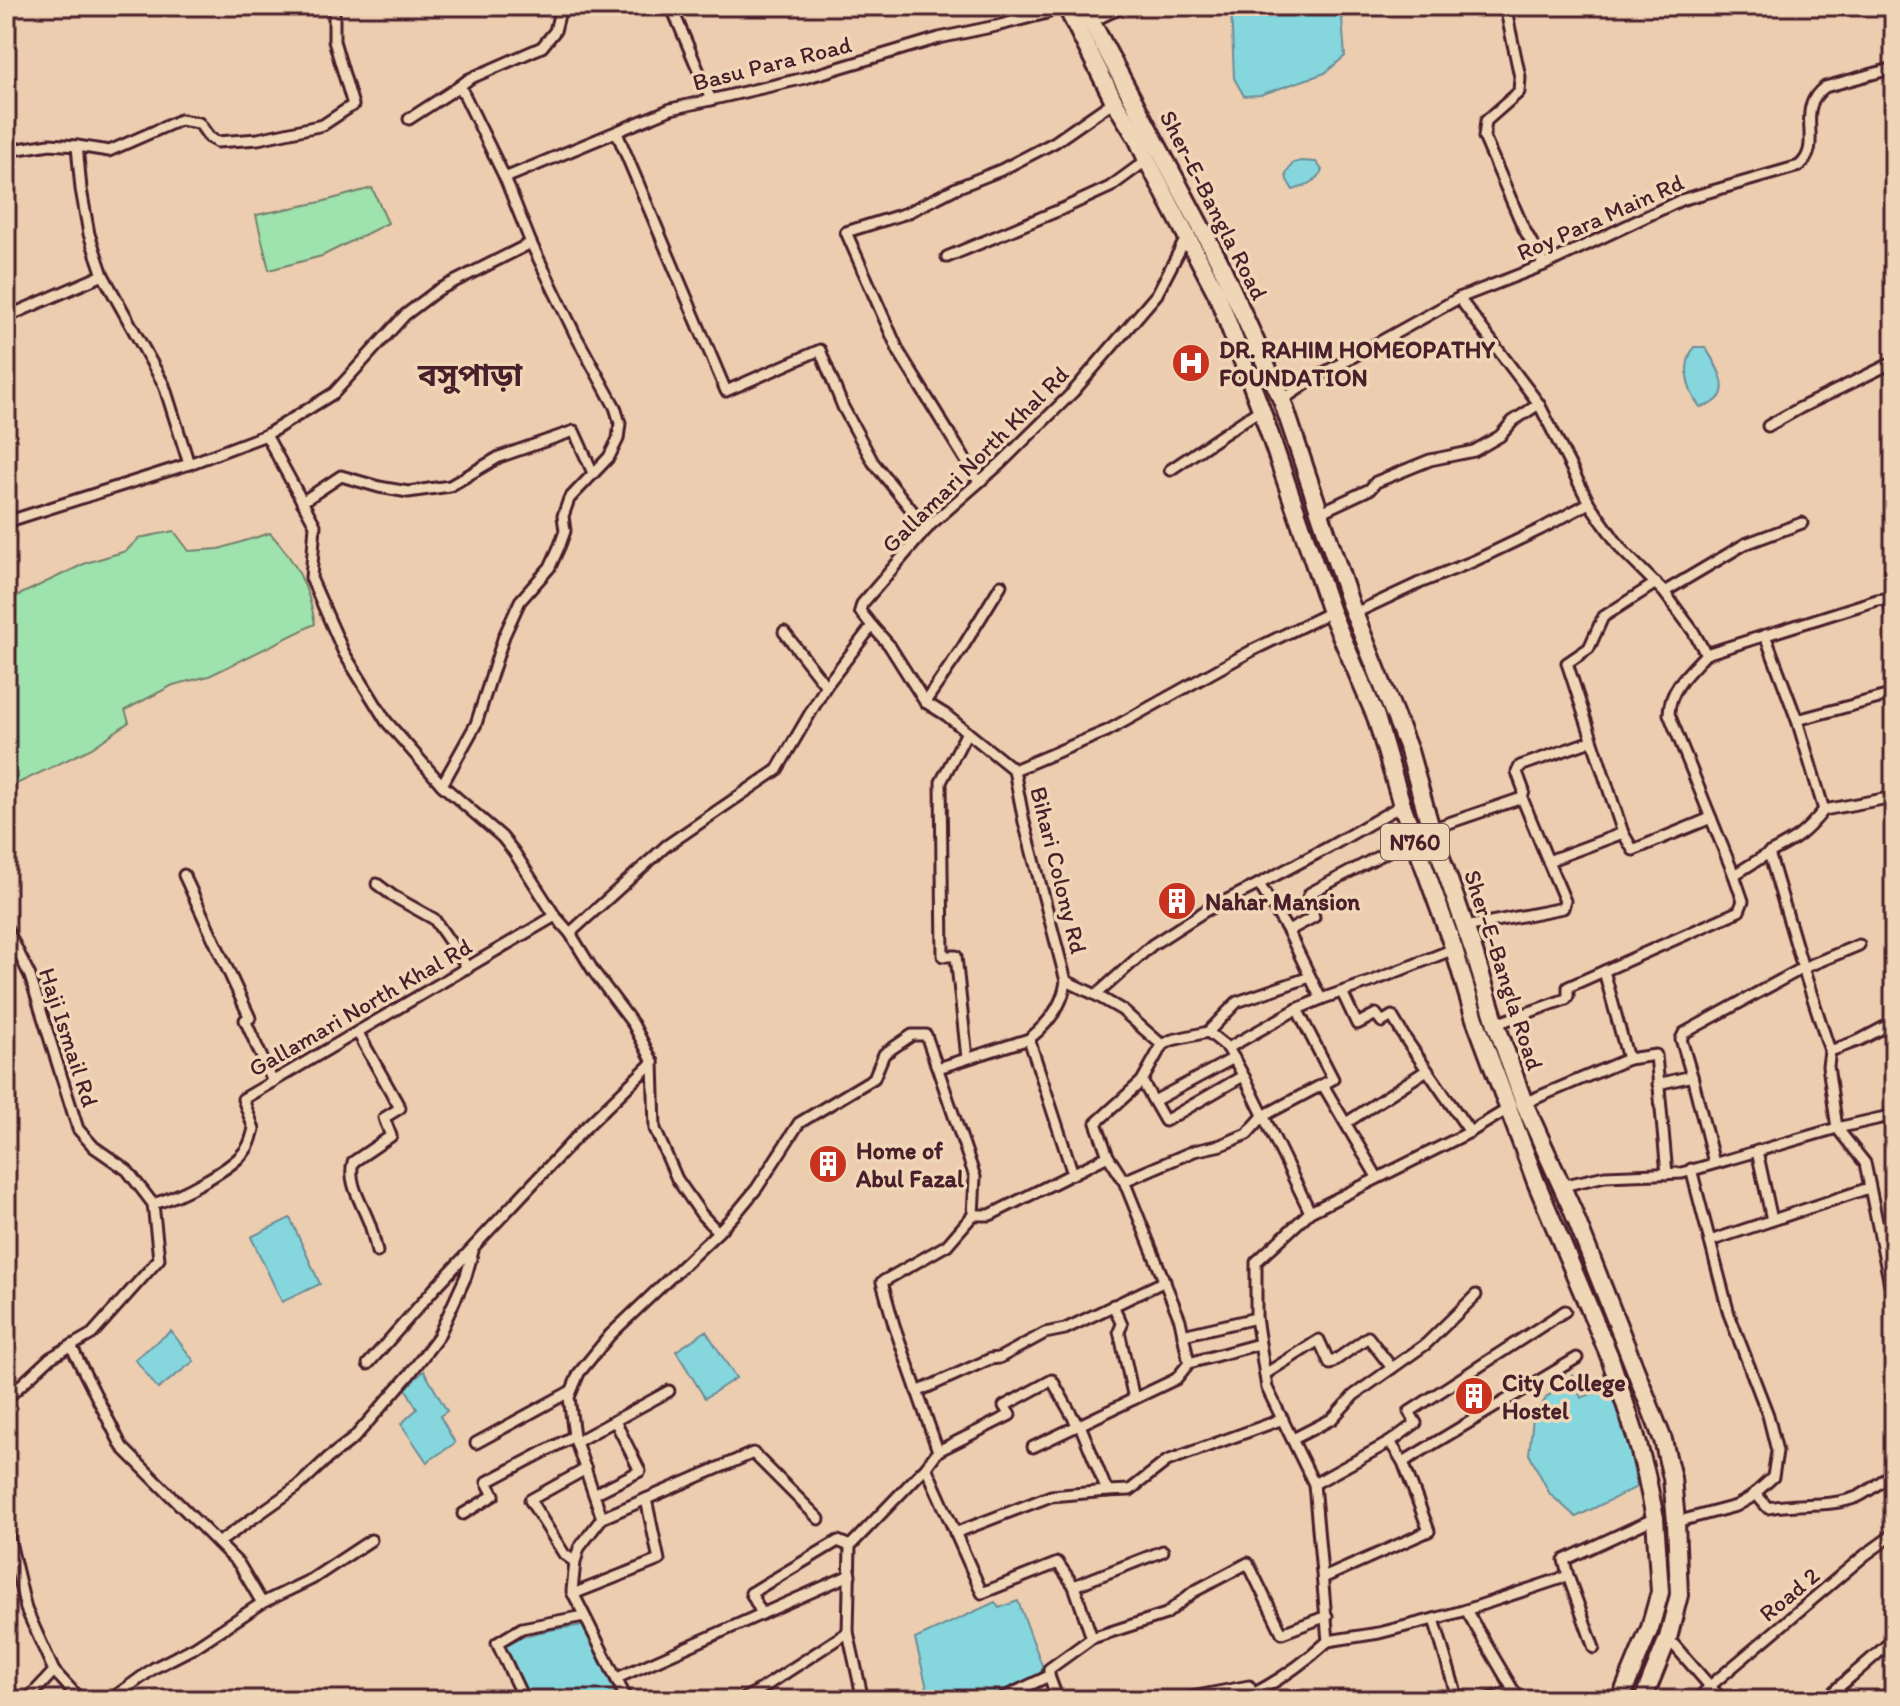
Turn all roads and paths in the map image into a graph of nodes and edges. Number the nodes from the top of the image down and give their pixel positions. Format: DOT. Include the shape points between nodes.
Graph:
graph roads {
  1 [pos="334,6"];
  2 [pos="551,6"];
  3 [pos="671,6"];
  4 [pos="1055,6"];
  5 [pos="1066,6"];
  6 [pos="1083,6"];
  7 [pos="1124,6"];
  8 [pos="1505,6"];
  9 [pos="1091,22"];
  10 [pos="1894,68"];
  11 [pos="460,86"];
  12 [pos="711,100"];
  13 [pos="1114,101"];
  14 [pos="409,119"];
  15 [pos="617,133"];
  16 [pos="77,146"];
  17 [pos="6,151"];
  18 [pos="1147,160"];
  19 [pos="505,178"];
  20 [pos="1171,187"];
  21 [pos="1187,236"];
  22 [pos="531,243"];
  23 [pos="947,257"];
  24 [pos="1544,265"];
  25 [pos="103,275"];
  26 [pos="1459,298"];
  27 [pos="6,317"];
  28 [pos="1894,362"];
  29 [pos="1282,400"];
  30 [pos="1539,404"];
  31 [pos="1261,409"];
  32 [pos="1768,426"];
  33 [pos="266,435"];
  34 [pos="189,464"];
  35 [pos="1170,470"];
  36 [pos="593,473"];
  37 [pos="979,482"];
  38 [pos="302,502"];
  39 [pos="1589,503"];
  40 [pos="1319,513"];
  41 [pos="6,522"];
  42 [pos="1802,523"];
  43 [pos="927,529"];
  44 [pos="1656,583"];
  45 [pos="1001,585"];
  46 [pos="1664,592"];
  47 [pos="1331,612"];
  48 [pos="1355,613"];
  49 [pos="1894,618"];
  50 [pos="872,626"];
  51 [pos="1361,629"];
  52 [pos="784,632"];
  53 [pos="1765,635"];
  54 [pos="1342,639"];
  55 [pos="1706,654"];
  56 [pos="826,686"];
  57 [pos="1894,694"];
  58 [pos="925,702"];
  59 [pos="1797,720"];
  60 [pos="967,732"];
  61 [pos="1591,741"];
  62 [pos="1014,770"];
  63 [pos="442,785"];
  64 [pos="1894,797"];
  65 [pos="1522,798"];
  66 [pos="1402,805"];
  67 [pos="1824,810"];
  68 [pos="1711,818"];
  69 [pos="1431,829"];
  70 [pos="1623,833"];
  71 [pos="1413,838"];
  72 [pos="1769,853"];
  73 [pos="1548,861"];
  74 [pos="184,875"];
  75 [pos="1734,875"];
  76 [pos="377,884"];
  77 [pos="1259,884"];
  78 [pos="555,916"];
  79 [pos="6,927"];
  80 [pos="1465,927"];
  81 [pos="1288,931"];
  82 [pos="570,933"];
  83 [pos="1859,945"];
  84 [pos="1454,949"];
  85 [pos="468,968"];
  86 [pos="1803,968"];
  87 [pos="1604,971"];
  88 [pos="1310,977"];
  89 [pos="1066,981"];
  90 [pos="1342,992"];
  91 [pos="1096,995"];
  92 [pos="1321,999"];
  93 [pos="1297,1009"];
  94 [pos="1894,1022"];
  95 [pos="1496,1024"];
  96 [pos="1208,1032"];
  97 [pos="358,1033"];
  98 [pos="1029,1039"];
  99 [pos="1162,1045"];
  100 [pos="1228,1048"];
  101 [pos="1830,1051"];
  102 [pos="967,1058"];
  103 [pos="1234,1058"];
  104 [pos="1628,1059"];
  105 [pos="653,1062"];
  106 [pos="936,1063"];
  107 [pos="1427,1070"];
  108 [pos="1243,1076"];
  109 [pos="1692,1076"];
  110 [pos="1142,1081"];
  111 [pos="273,1082"];
  112 [pos="1658,1084"];
  113 [pos="1323,1085"];
  114 [pos="1154,1101"];
  115 [pos="1516,1106"];
  116 [pos="1894,1115"];
  117 [pos="1263,1116"];
  118 [pos="1346,1123"];
  119 [pos="1837,1128"];
  120 [pos="1470,1132"];
  121 [pos="1757,1151"];
  122 [pos="1108,1156"];
  123 [pos="1714,1163"];
  124 [pos="1691,1169"];
  125 [pos="1073,1174"];
  126 [pos="1667,1174"];
  127 [pos="1377,1177"];
  128 [pos="1124,1181"];
  129 [pos="1562,1186"];
  130 [pos="1869,1188"];
  131 [pos="153,1204"];
  132 [pos="1572,1209"];
  133 [pos="1310,1212"];
  134 [pos="973,1215"];
  135 [pos="1551,1218"];
  136 [pos="1772,1220"];
  137 [pos="718,1232"];
  138 [pos="1710,1241"];
  139 [pos="474,1247"];
  140 [pos="377,1252"];
  141 [pos="1165,1281"];
  142 [pos="1476,1295"];
  143 [pos="1894,1304"];
  144 [pos="1113,1305"];
  145 [pos="1565,1311"];
  146 [pos="1256,1318"];
  147 [pos="1183,1335"];
  148 [pos="1259,1344"];
  149 [pos="71,1346"];
  150 [pos="1627,1348"];
  151 [pos="1609,1355"];
  152 [pos="1577,1358"];
  153 [pos="1189,1363"];
  154 [pos="368,1364"];
  155 [pos="1392,1368"];
  156 [pos="1265,1374"];
  157 [pos="571,1391"];
  158 [pos="669,1391"];
  159 [pos="917,1392"];
  160 [pos="6,1399"];
  161 [pos="1134,1399"];
  162 [pos="1283,1419"];
  163 [pos="615,1421"];
  164 [pos="1079,1425"];
  165 [pos="575,1439"];
  166 [pos="1293,1439"];
  167 [pos="1390,1442"];
  168 [pos="476,1443"];
  169 [pos="1033,1447"];
  170 [pos="938,1451"];
  171 [pos="1403,1462"];
  172 [pos="926,1467"];
  173 [pos="586,1469"];
  174 [pos="1894,1473"];
  175 [pos="1314,1484"];
  176 [pos="1107,1491"];
  177 [pos="1755,1493"];
  178 [pos="594,1494"];
  179 [pos="646,1499"];
  180 [pos="463,1514"];
  181 [pos="602,1518"];
  182 [pos="1655,1518"];
  183 [pos="819,1519"];
  184 [pos="1676,1522"];
  185 [pos="6,1525"];
  186 [pos="955,1533"];
  187 [pos="1894,1534"];
  188 [pos="371,1540"];
  189 [pos="218,1543"];
  190 [pos="850,1546"];
  191 [pos="1163,1551"];
  192 [pos="575,1562"];
  193 [pos="850,1575"];
  194 [pos="1568,1576"];
  195 [pos="1323,1578"];
  196 [pos="1074,1586"];
  197 [pos="573,1594"];
  198 [pos="262,1603"];
  199 [pos="1466,1610"];
  200 [pos="762,1614"];
  201 [pos="584,1616"];
  202 [pos="1327,1616"];
  203 [pos="1434,1619"];
  204 [pos="848,1632"];
  205 [pos="1092,1638"];
  206 [pos="1668,1638"];
  207 [pos="1894,1639"];
  208 [pos="1328,1641"];
  209 [pos="1594,1648"];
  210 [pos="54,1671"];
  211 [pos="1049,1676"];
  212 [pos="617,1678"];
  213 [pos="1710,1686"];
  214 [pos="1517,1696"];
  215 [pos="1253,1697"];
  216 [pos="27,1700"];
  217 [pos="81,1700"];
  218 [pos="110,1700"];
  219 [pos="524,1700"];
  220 [pos="627,1700"];
  221 [pos="741,1700"];
  222 [pos="863,1700"];
  223 [pos="998,1700"];
  224 [pos="1058,1700"];
  225 [pos="1176,1700"];
  226 [pos="1458,1700"];
  227 [pos="1485,1700"];
  228 [pos="1620,1700"];
  229 [pos="1643,1700"];
  230 [pos="1697,1700"];
  231 [pos="1722,1700"];
  232 [pos="1824,1700"];
  1 -- 16 [label="street" via="334,41 353,105 323,125 217,142 199,123 180,120 109,151"];
  2 -- 11 [label="street" via="559,15 542,47"];
  3 -- 12 [label="street"];
  4 -- 12 [label="street, Basu Para Road" via="1047,13"];
  5 -- 13 [label="highway, Sher-E-Bangla Road / N760"];
  6 -- 9 [label="highway, Sher-E-Bangla Road / N760"];
  7 -- 9 [label="street"];
  8 -- 24 [label="street" via="1519,92 1486,121 1484,137"];
  9 -- 20 [label="highway, Sher-E-Bangla Road / N760"];
  10 -- 24 [label="street, Roy Para Main Rd" via="1815,93 1810,104 1810,152 1799,166 1681,200"];
  11 -- 14 [label="street"];
  11 -- 19 [label="street"];
  12 -- 15 [label="street, Basu Para Road" via="671,109"];
  13 -- 18 [label="highway, Sher-E-Bangla Road / N760"];
  13 -- 37 [label="street" via="1055,142 1001,170 907,213 846,232 899,352"];
  15 -- 19 [label="street, Basu Para Road"];
  15 -- 43 [label="street" via="726,391 820,350 873,462"];
  16 -- 17 [label="street"];
  16 -- 25 [label="street" via="89,234"];
  18 -- 20 [label="highway, Sher-E-Bangla Road / N760"];
  18 -- 23 [label="street" via="1110,187"];
  19 -- 22 [label="street"];
  20 -- 21 [label="highway, Sher-E-Bangla Road / N760"];
  20 -- 29 [label="highway, Sher-E-Bangla Road / N760" via="1219,261"];
  21 -- 31 [label="highway, Sher-E-Bangla Road / N760" via="1217,294"];
  21 -- 37 [label="street, Gallamari North Khal Rd" via="1157,294 1083,381"];
  22 -- 33 [label="street" via="438,290 405,315 334,393"];
  22 -- 36 [label="street" via="620,423 614,448"];
  24 -- 26 [label="street, Roy Para Main Rd"];
  25 -- 27 [label="street"];
  25 -- 34 [label="street" via="164,385"];
  26 -- 29 [label="street, Roy Para Main Rd"];
  26 -- 30 [label="street"];
  28 -- 32 [label="street"];
  29 -- 40 [label="highway, Sher-E-Bangla Road / N760"];
  30 -- 39 [label="street"];
  30 -- 40 [label="street" via="1474,451 1416,465"];
  31 -- 35 [label="street"];
  31 -- 47 [label="highway, Sher-E-Bangla Road / N760"];
  33 -- 34 [label="street"];
  33 -- 38 [label="street"];
  34 -- 41 [label="street"];
  36 -- 38 [label="street" via="574,431 499,457 450,486 408,492 341,476"];
  36 -- 63 [label="street" via="569,499 560,545 550,567 520,601 476,724"];
  37 -- 43 [label="street, Gallamari North Khal Rd"];
  38 -- 63 [label="street" via="315,525 311,578 344,653 386,721"];
  39 -- 44 [label="street" via="1622,550"];
  39 -- 48 [label="street"];
  40 -- 48 [label="highway, Sher-E-Bangla Road / N760"];
  42 -- 46 [label="street" via="1745,544"];
  43 -- 50 [label="street, Gallamari North Khal Rd" via="862,604 860,611"];
  44 -- 46 [label="street"];
  44 -- 61 [label="street" via="1603,617 1590,647 1567,663"];
  45 -- 58 [label="street"];
  46 -- 55 [label="street"];
  47 -- 54 [label="highway, Sher-E-Bangla Road / N760"];
  47 -- 62 [label="street" via="1107,731"];
  48 -- 51 [label="highway, Sher-E-Bangla Road / N760"];
  49 -- 53 [label="street" via="1884,599"];
  50 -- 56 [label="street"];
  50 -- 58 [label="street"];
  51 -- 54 [label="highway"];
  51 -- 69 [label="highway, Sher-E-Bangla Road / N760" via="1409,751"];
  52 -- 56 [label="street"];
  53 -- 55 [label="street"];
  53 -- 59 [label="street"];
  54 -- 66 [label="highway, Sher-E-Bangla Road / N760" via="1376,717"];
  55 -- 68 [label="street" via="1677,687 1669,714"];
  56 -- 82 [label="street" via="777,770 666,846"];
  57 -- 59 [label="street"];
  58 -- 60 [label="street"];
  59 -- 67 [label="street"];
  60 -- 62 [label="street"];
  60 -- 102 [label="street" via="941,782 943,956 956,956"];
  61 -- 65 [label="street" via="1520,766"];
  61 -- 70 [label="street"];
  62 -- 89 [label="street, Bihari Colony Rd"];
  63 -- 78 [label="street" via="502,837"];
  64 -- 67 [label="street"];
  65 -- 69 [label="street"];
  65 -- 73 [label="street"];
  66 -- 71 [label="highway, Sher-E-Bangla Road / N760"];
  66 -- 77 [label="street"];
  67 -- 72 [label="street" via="1798,838"];
  68 -- 70 [label="street" via="1633,850"];
  68 -- 75 [label="street"];
  69 -- 80 [label="highway, Sher-E-Bangla Road / N760"];
  70 -- 73 [label="street"];
  71 -- 81 [label="street" via="1310,893 1314,917"];
  71 -- 84 [label="highway, Sher-E-Bangla Road / N760"];
  72 -- 75 [label="street"];
  72 -- 86 [label="street"];
  73 -- 80 [label="street" via="1565,901 1563,908"];
  74 -- 111 [label="street" via="250,1018 245,1020"];
  75 -- 87 [label="street" via="1743,901 1739,911"];
  76 -- 85 [label="street" via="434,919"];
  77 -- 81 [label="street"];
  77 -- 91 [label="street" via="1152,945"];
  78 -- 82 [label="street"];
  78 -- 85 [label="street, Gallamari North Khal Rd"];
  79 -- 131 [label="street, Haji Ismail Rd" via="30,976 78,1129 127,1170"];
  80 -- 95 [label="highway, Sher-E-Bangla Road / N760"];
  81 -- 88 [label="street"];
  82 -- 105 [label="street"];
  83 -- 86 [label="street"];
  84 -- 90 [label="street"];
  84 -- 115 [label="highway, Sher-E-Bangla Road / N760" via="1475,1019"];
  85 -- 97 [label="street, Gallamari North Khal Rd"];
  86 -- 101 [label="street"];
  86 -- 109 [label="street" via="1684,1033 1681,1039"];
  87 -- 95 [label="street" via="1568,987 1566,999"];
  87 -- 104 [label="street"];
  88 -- 92 [label="street"];
  88 -- 96 [label="street" via="1237,1002"];
  89 -- 91 [label="street"];
  89 -- 98 [label="street" via="1049,1019"];
  90 -- 92 [label="street"];
  90 -- 107 [label="street" via="1357,1024 1376,1014 1382,1022 1392,1016"];
  91 -- 99 [label="street"];
  92 -- 93 [label="street"];
  93 -- 100 [label="street"];
  93 -- 113 [label="street" via="1333,1079"];
  94 -- 101 [label="street"];
  95 -- 115 [label="highway, Sher-E-Bangla Road / N760"];
  96 -- 99 [label="street"];
  96 -- 100 [label="street"];
  97 -- 111 [label="street, Gallamari North Khal Rd"];
  97 -- 140 [label="street" via="400,1108 384,1118 391,1136 353,1162 351,1173"];
  98 -- 102 [label="street"];
  98 -- 125 [label="street"];
  99 -- 110 [label="street"];
  100 -- 103 [label="street"];
  101 -- 119 [label="street"];
  102 -- 106 [label="street" via="938,1068"];
  103 -- 108 [label="street"];
  103 -- 114 [label="street"];
  104 -- 112 [label="street" via="1656,1055"];
  104 -- 115 [label="street"];
  105 -- 137 [label="street" via="655,1129 677,1179"];
  105 -- 139 [label="street"];
  106 -- 134 [label="street" via="975,1177"];
  106 -- 137 [label="street" via="926,1035 912,1035 884,1054 874,1078 799,1123 757,1188"];
  107 -- 118 [label="street"];
  107 -- 120 [label="street"];
  108 -- 114 [label="street" via="1165,1121"];
  108 -- 117 [label="street"];
  109 -- 112 [label="street"];
  109 -- 123 [label="street"];
  110 -- 114 [label="street"];
  110 -- 122 [label="street" via="1096,1123"];
  111 -- 131 [label="street, Gallamari North Khal Rd" via="243,1099 254,1129 247,1149 216,1175"];
  112 -- 126 [label="street"];
  113 -- 117 [label="street"];
  113 -- 118 [label="street"];
  115 -- 120 [label="street"];
  115 -- 129 [label="highway, Sher-E-Bangla Road / N760"];
  115 -- 135 [label="highway, Sher-E-Bangla Road / N760"];
  116 -- 119 [label="street"];
  117 -- 128 [label="street" via="1247,1134"];
  117 -- 133 [label="street"];
  118 -- 127 [label="street"];
  119 -- 121 [label="street"];
  119 -- 130 [label="street" via="1865,1163"];
  120 -- 127 [label="street"];
  121 -- 123 [label="street"];
  121 -- 136 [label="street"];
  122 -- 125 [label="street"];
  122 -- 128 [label="street"];
  123 -- 124 [label="street"];
  124 -- 126 [label="street"];
  124 -- 138 [label="street"];
  125 -- 134 [label="street" via="990,1215"];
  126 -- 129 [label="street" via="1605,1176"];
  127 -- 133 [label="street"];
  128 -- 141 [label="street"];
  129 -- 132 [label="highway, Sher-E-Bangla Road / N760"];
  130 -- 136 [label="street"];
  130 -- 143 [label="street"];
  131 -- 149 [label="street" via="159,1259 92,1334"];
  132 -- 135 [label="highway"];
  132 -- 150 [label="highway, Sher-E-Bangla Road / N760"];
  133 -- 146 [label="street" via="1256,1262"];
  134 -- 159 [label="street" via="947,1245 882,1282"];
  135 -- 151 [label="highway, Sher-E-Bangla Road / N760"];
  136 -- 138 [label="street"];
  137 -- 157 [label="street" via="610,1335"];
  138 -- 177 [label="street" via="1729,1314 1777,1451 1773,1477"];
  139 -- 154 [label="street"];
  139 -- 189 [label="street" via="438,1337 409,1375 354,1438"];
  141 -- 144 [label="street"];
  141 -- 147 [label="street"];
  142 -- 155 [label="street" via="1426,1344"];
  144 -- 159 [label="street"];
  144 -- 161 [label="street" via="1122,1325"];
  145 -- 167 [label="street" via="1409,1412 1416,1423"];
  146 -- 147 [label="street"];
  146 -- 148 [label="street"];
  147 -- 153 [label="street"];
  148 -- 153 [label="street"];
  148 -- 156 [label="street"];
  149 -- 160 [label="street"];
  149 -- 189 [label="street" via="122,1447"];
  150 -- 151 [label="highway"];
  150 -- 184 [label="highway, Sher-E-Bangla Road / N760" via="1663,1440"];
  151 -- 182 [label="highway, Sher-E-Bangla Road / N760"];
  152 -- 171 [label="street"];
  153 -- 161 [label="street" via="1176,1379"];
  155 -- 156 [label="street" via="1368,1337 1330,1364 1319,1340"];
  155 -- 166 [label="street" via="1354,1395 1332,1419"];
  156 -- 162 [label="street"];
  157 -- 165 [label="street"];
  157 -- 168 [label="street"];
  158 -- 163 [label="street"];
  159 -- 170 [label="street"];
  161 -- 164 [label="street"];
  162 -- 166 [label="street"];
  162 -- 176 [label="street" via="1167,1461 1130,1490"];
  163 -- 165 [label="street"];
  163 -- 178 [label="street" via="640,1471"];
  164 -- 169 [label="street"];
  164 -- 170 [label="street" via="1052,1380 1004,1406 1010,1415"];
  164 -- 176 [label="street"];
  165 -- 173 [label="street"];
  165 -- 180 [label="street" via="487,1482 494,1495"];
  166 -- 175 [label="street"];
  167 -- 171 [label="street"];
  167 -- 175 [label="street"];
  170 -- 172 [label="street"];
  171 -- 195 [label="street" via="1429,1531"];
  172 -- 186 [label="street"];
  172 -- 190 [label="street"];
  173 -- 178 [label="street"];
  173 -- 192 [label="street" via="530,1500 564,1554"];
  174 -- 177 [label="street" via="1857,1497 1827,1503 1768,1508"];
  175 -- 195 [label="street"];
  176 -- 186 [label="street" via="1051,1496"];
  177 -- 184 [label="street" via="1736,1506"];
  178 -- 181 [label="street"];
  179 -- 181 [label="street"];
  179 -- 183 [label="street" via="753,1453"];
  179 -- 197 [label="street" via="659,1560"];
  181 -- 192 [label="street"];
  182 -- 194 [label="street" via="1564,1560"];
  182 -- 228 [label="highway, Sher-E-Bangla Road / N760" via="1660,1592"];
  184 -- 206 [label="highway, Sher-E-Bangla Road / N760" via="1679,1595"];
  185 -- 210 [label="street" via="26,1609"];
  186 -- 196 [label="street" via="982,1593 1058,1563"];
  187 -- 213 [label="street, Road 2"];
  188 -- 198 [label="street" via="312,1579"];
  189 -- 198 [label="street" via="239,1564"];
  190 -- 193 [label="street"];
  190 -- 200 [label="street" via="838,1541 751,1593"];
  191 -- 196 [label="street"];
  192 -- 197 [label="street"];
  193 -- 200 [label="street"];
  193 -- 204 [label="street"];
  194 -- 199 [label="street"];
  194 -- 209 [label="street"];
  195 -- 202 [label="street"];
  196 -- 205 [label="street"];
  197 -- 201 [label="street"];
  198 -- 218 [label="street"];
  199 -- 203 [label="street"];
  199 -- 214 [label="street"];
  200 -- 212 [label="street"];
  201 -- 212 [label="street"];
  201 -- 219 [label="street" via="522,1628 497,1643"];
  202 -- 205 [label="street" via="1282,1633 1248,1563 1193,1592 1166,1614"];
  202 -- 208 [label="street"];
  203 -- 208 [label="street"];
  203 -- 226 [label="street"];
  204 -- 221 [label="street"];
  204 -- 222 [label="street"];
  205 -- 211 [label="street" via="1049,1669"];
  206 -- 213 [label="street"];
  206 -- 229 [label="highway, Sher-E-Bangla Road / N760"];
  207 -- 232 [label="street"];
  208 -- 215 [label="street"];
  210 -- 216 [label="street"];
  210 -- 217 [label="street"];
  211 -- 223 [label="street"];
  211 -- 224 [label="street"];
  212 -- 220 [label="street"];
  213 -- 230 [label="street, Road 2"];
  213 -- 231 [label="street"];
  214 -- 227 [label="street"];
  215 -- 225 [label="street" via="1249,1686"];
}
